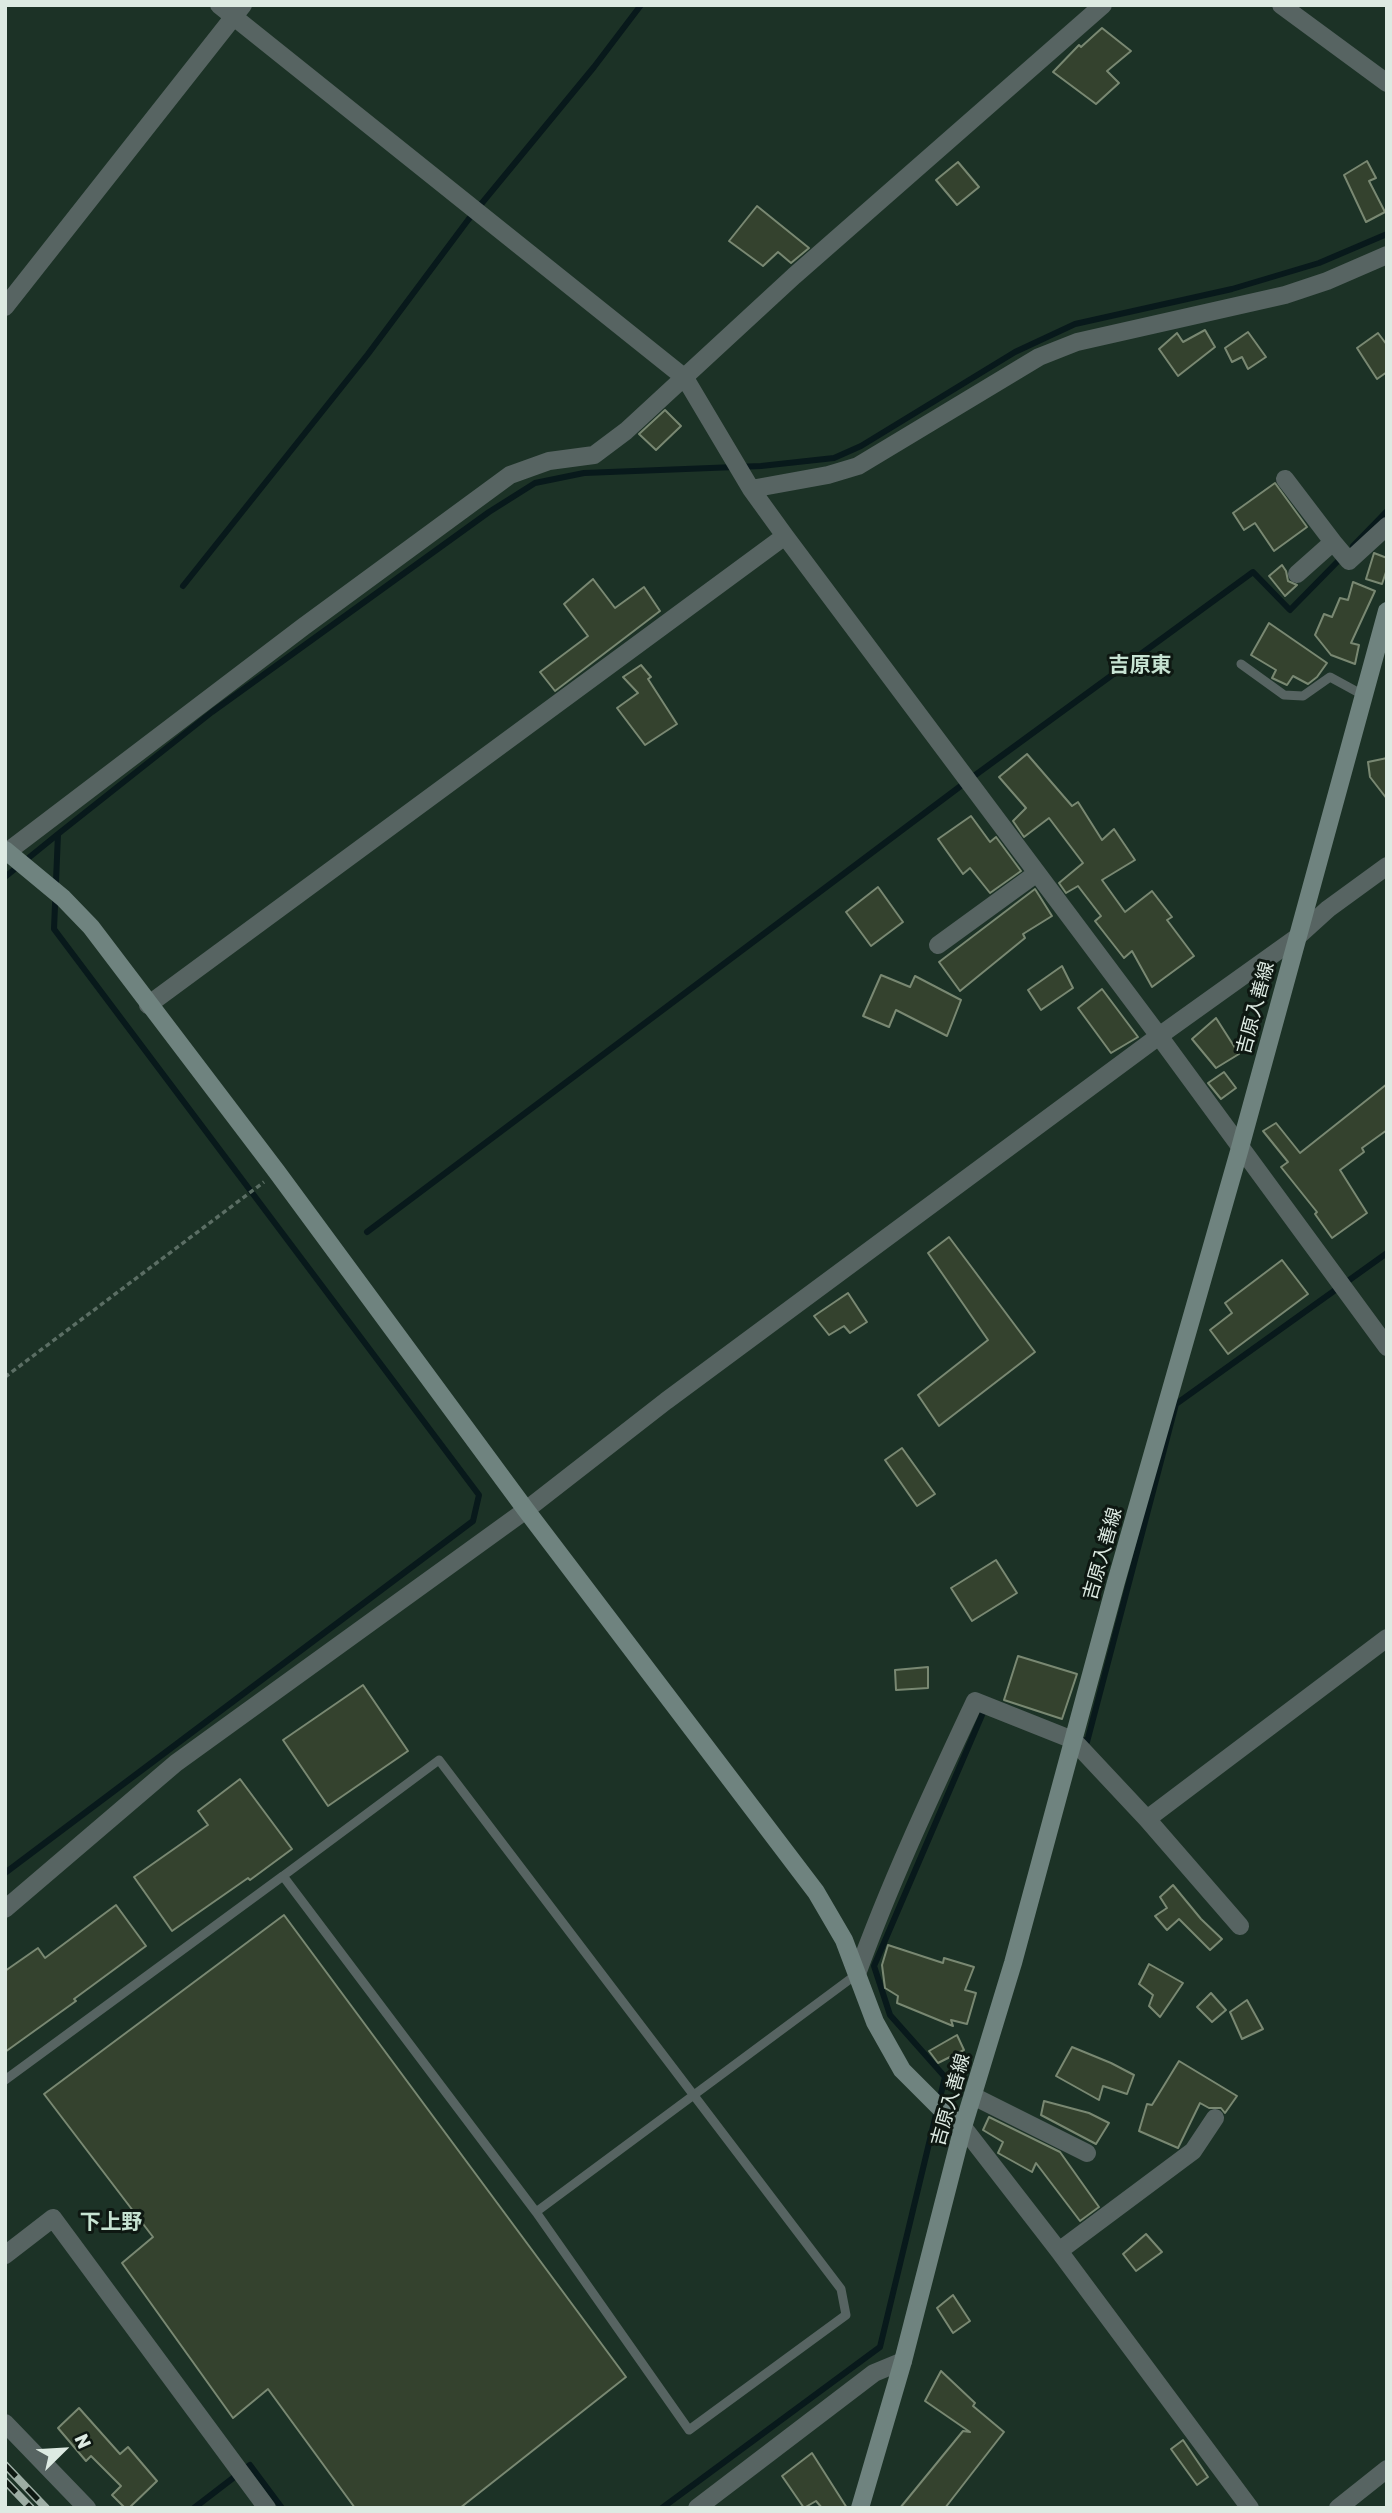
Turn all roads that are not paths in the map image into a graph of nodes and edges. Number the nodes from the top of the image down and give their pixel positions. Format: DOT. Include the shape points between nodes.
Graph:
graph roads {
  1 [pos="219,5"];
  2 [pos="1104,5"];
  3 [pos="1281,5"];
  4 [pos="239,11"];
  5 [pos="1387,83"];
  6 [pos="1387,255"];
  7 [pos="5,307"];
  8 [pos="685,378"];
  9 [pos="1286,479"];
  10 [pos="751,488"];
  11 [pos="1387,526"];
  12 [pos="785,536"];
  13 [pos="1333,542"];
  14 [pos="1297,573"];
  15 [pos="1387,611"];
  16 [pos="1241,664"];
  17 [pos="1363,695"];
  18 [pos="6,851"];
  19 [pos="1387,866"];
  20 [pos="1037,873"];
  21 [pos="1296,938"];
  22 [pos="938,945"];
  23 [pos="148,1005"];
  24 [pos="1159,1036"];
  25 [pos="1240,1148"];
  26 [pos="1387,1347"];
  27 [pos="526,1510"];
  28 [pos="1387,1638"];
  29 [pos="1073,1740"];
  30 [pos="1147,1819"];
  31 [pos="283,1876"];
  32 [pos="5,1909"];
  33 [pos="1240,1926"];
  34 [pos="857,1974"];
  35 [pos="5,2080"];
  36 [pos="693,2095"];
  37 [pos="973,2096"];
  38 [pos="1215,2118"];
  39 [pos="963,2127"];
  40 [pos="1087,2152"];
  41 [pos="536,2212"];
  42 [pos="1059,2251"];
  43 [pos="5,2255"];
  44 [pos="903,2361"];
  45 [pos="5,2423"];
  46 [pos="1387,2469"];
  47 [pos="87,2508"];
  48 [pos="267,2508"];
  49 [pos="697,2508"];
  50 [pos="860,2508"];
  51 [pos="1250,2508"];
  52 [pos="1338,2508"];
  1 -- 4 [label="street"];
  2 -- 8 [label="street" via="794,276"];
  3 -- 5 [label="street"];
  4 -- 7 [label="street"];
  4 -- 8 [label="street"];
  6 -- 10 [label="street" via="1285,295 1077,342 1039,358 858,466"];
  8 -- 10 [label="street"];
  8 -- 18 [label="street" via="594,455 549,461 510,475"];
  9 -- 13 [label="street"];
  10 -- 12 [label="street"];
  11 -- 13 [label="street" via="1349,561"];
  12 -- 20 [label="street"];
  12 -- 23 [label="street"];
  13 -- 14 [label="street"];
  15 -- 17 [label="main road, 吉原入善線"];
  16 -- 17 [label="lane" via="1284,695 1303,695 1330,677"];
  17 -- 21 [label="main road, 吉原入善線"];
  18 -- 23 [label="main road" via="91,927"];
  19 -- 21 [label="street"];
  20 -- 22 [label="street"];
  20 -- 24 [label="street"];
  21 -- 24 [label="street"];
  21 -- 25 [label="main road, 吉原入善線"];
  23 -- 27 [label="main road"];
  24 -- 25 [label="street"];
  24 -- 27 [label="street"];
  25 -- 26 [label="street"];
  25 -- 29 [label="main road, 吉原入善線"];
  27 -- 32 [label="street" via="176,1763"];
  27 -- 34 [label="main road" via="816,1892 844,1940"];
  28 -- 30 [label="street"];
  29 -- 30 [label="street"];
  29 -- 34 [label="street" via="975,1701 922,1813"];
  29 -- 37 [label="main road, 吉原入善線"];
  30 -- 33 [label="street"];
  31 -- 35 [label="lane"];
  31 -- 36 [label="lane" via="439,1760"];
  31 -- 41 [label="lane"];
  34 -- 36 [label="lane"];
  34 -- 39 [label="main road" via="875,2022 902,2070"];
  36 -- 41 [label="lane"];
  36 -- 41 [label="lane" via="841,2289 846,2315 689,2430"];
  37 -- 39 [label="main road, 吉原入善線"];
  37 -- 40 [label="street"];
  38 -- 42 [label="street" via="1193,2151"];
  39 -- 42 [label="street"];
  39 -- 44 [label="main road, 吉原入善線"];
  42 -- 51 [label="street"];
  43 -- 48 [label="street" via="52,2218"];
  44 -- 49 [label="street" via="874,2373"];
  44 -- 50 [label="main road, 吉原入善線"];
  45 -- 47 [label="street"];
  46 -- 52 [label="street"];
}
